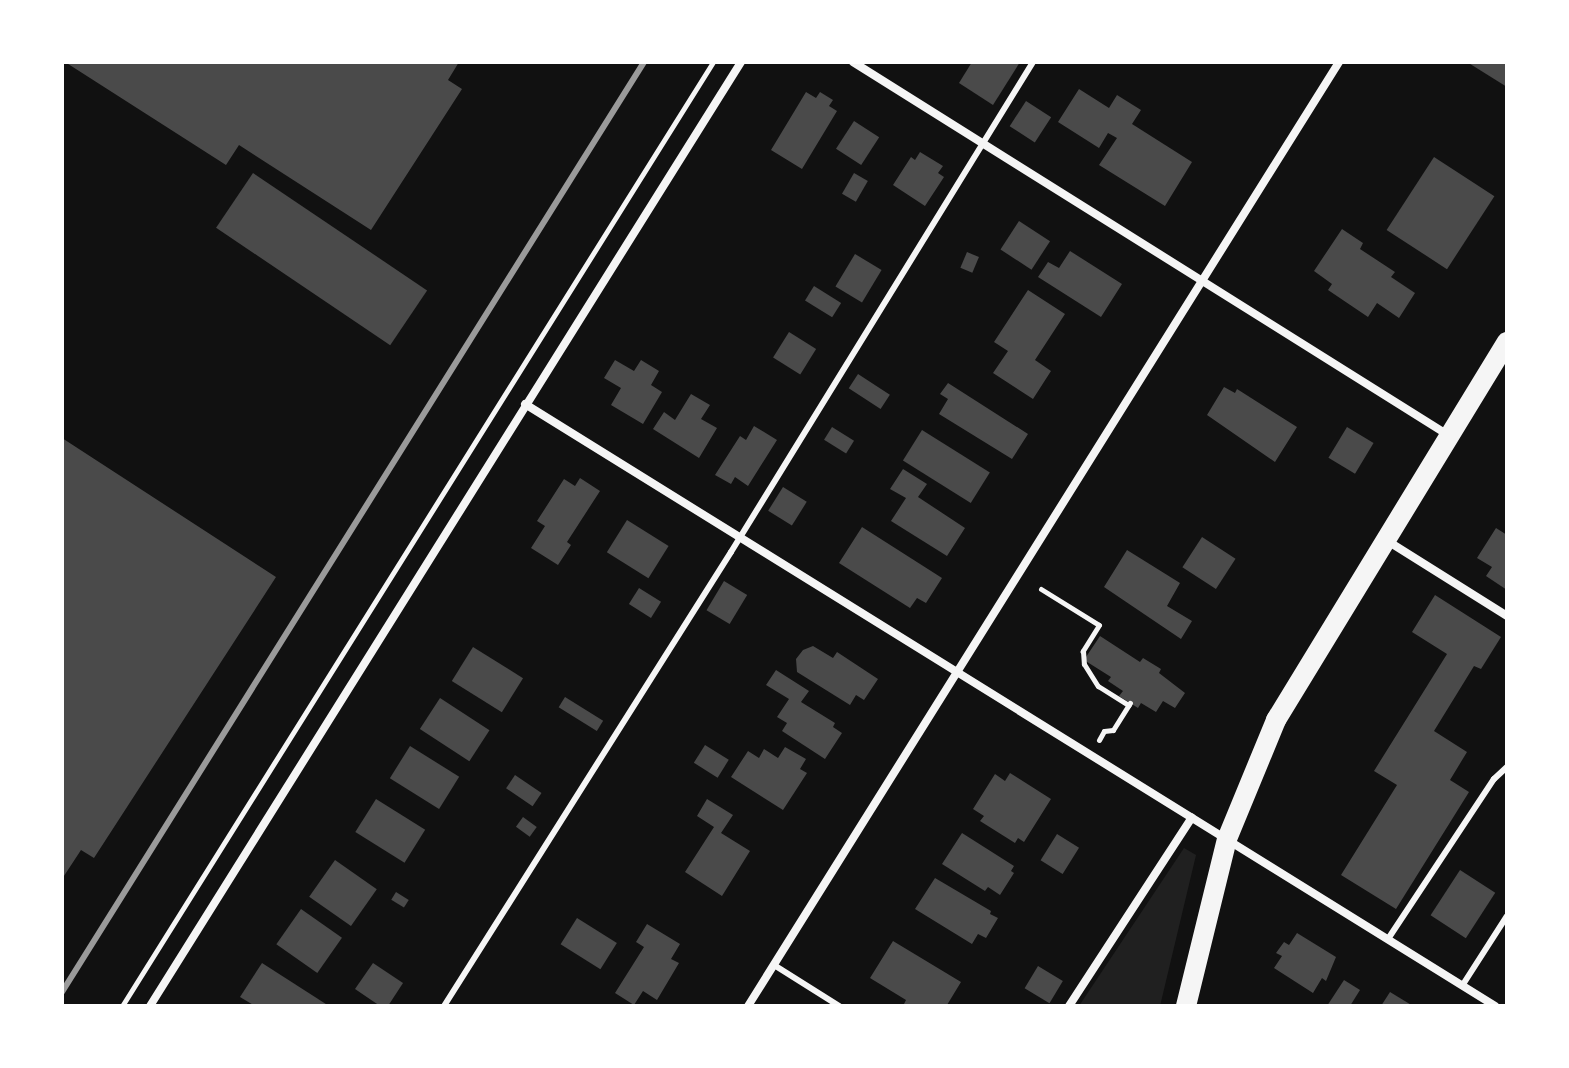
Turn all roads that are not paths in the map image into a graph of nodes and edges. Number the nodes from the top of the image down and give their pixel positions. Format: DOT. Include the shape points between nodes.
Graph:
graph roads {
  1 [pos="741,62"];
  2 [pos="853,62"];
  3 [pos="1033,62"];
  4 [pos="1339,62"];
  5 [pos="982,143"];
  6 [pos="1201,283"];
  7 [pos="1507,342"];
  8 [pos="525,404"];
  9 [pos="1449,436"];
  10 [pos="740,537"];
  11 [pos="1385,540"];
  12 [pos="1507,616"];
  13 [pos="956,671"];
  14 [pos="1507,767"];
  15 [pos="1192,817"];
  16 [pos="1227,839"];
  17 [pos="1507,916"];
  18 [pos="1388,939"];
  19 [pos="774,965"];
  20 [pos="1462,986"];
  21 [pos="150,1006"];
  22 [pos="444,1006"];
  23 [pos="748,1006"];
  24 [pos="839,1006"];
  25 [pos="1069,1006"];
  26 [pos="1186,1006"];
  27 [pos="1495,1006"];
  1 -- 8 [label="street"];
  2 -- 5 [label="street"];
  3 -- 5 [label="lane"];
  4 -- 6 [label="street"];
  5 -- 6 [label="street"];
  5 -- 10 [label="lane"];
  6 -- 9 [label="street"];
  6 -- 13 [label="street"];
  7 -- 9 [label="main road"];
  8 -- 10 [label="street"];
  8 -- 21 [label="street"];
  9 -- 11 [label="main road"];
  10 -- 13 [label="street"];
  10 -- 22 [label="lane"];
  11 -- 12 [label="street"];
  11 -- 16 [label="main road" via="1276,720"];
  13 -- 15 [label="street"];
  13 -- 19 [label="street"];
  14 -- 18 [label="lane"];
  15 -- 16 [label="street"];
  15 -- 25 [label="street"];
  16 -- 18 [label="street"];
  16 -- 26 [label="main road"];
  17 -- 20 [label="lane"];
  18 -- 20 [label="street"];
  19 -- 23 [label="street"];
  19 -- 24 [label="lane"];
  20 -- 27 [label="street"];
}
